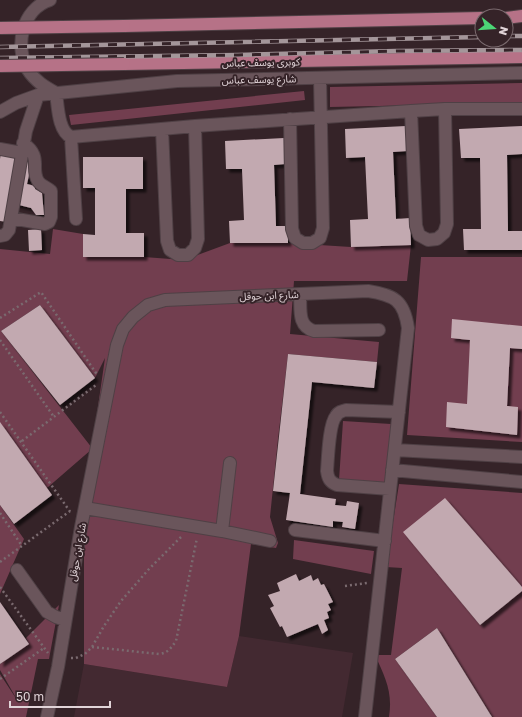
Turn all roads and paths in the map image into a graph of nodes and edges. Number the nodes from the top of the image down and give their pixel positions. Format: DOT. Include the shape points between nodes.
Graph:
graph roads {
  1 [pos="50,0"];
  2 [pos="474,18"];
  3 [pos="0,28"];
  4 [pos="522,57"];
  5 [pos="0,66"];
  6 [pos="522,74"];
  7 [pos="320,78"];
  8 [pos="56,93"];
  9 [pos="38,95"];
  10 [pos="445,109"];
  11 [pos="522,109"];
  12 [pos="411,111"];
  13 [pos="0,112"];
  14 [pos="322,118"];
  15 [pos="290,119"];
  16 [pos="195,126"];
  17 [pos="162,129"];
  18 [pos="71,137"];
  19 [pos="22,148"];
  20 [pos="0,149"];
  21 [pos="11,218"];
  22 [pos="76,220"];
  23 [pos="0,236"];
  24 [pos="300,294"];
  25 [pos="0,318"];
  26 [pos="379,330"];
  27 [pos="0,340"];
  28 [pos="0,412"];
  29 [pos="399,412"];
  30 [pos="54,417"];
  31 [pos="22,441"];
  32 [pos="395,450"];
  33 [pos="522,458"];
  34 [pos="230,463"];
  35 [pos="392,470"];
  36 [pos="522,482"];
  37 [pos="390,489"];
  38 [pos="85,508"];
  39 [pos="70,511"];
  40 [pos="0,513"];
  41 [pos="81,527"];
  42 [pos="195,527"];
  43 [pos="295,530"];
  44 [pos="222,531"];
  45 [pos="270,541"];
  46 [pos="385,541"];
  47 [pos="22,546"];
  48 [pos="0,562"];
  49 [pos="17,570"];
  50 [pos="380,584"];
  51 [pos="345,586"];
  52 [pos="0,588"];
  53 [pos="65,620"];
  54 [pos="92,647"];
  55 [pos="44,648"];
  56 [pos="58,661"];
  57 [pos="0,679"];
  58 [pos="47,717"];
  59 [pos="365,717"];
  1 -- 8 [label="street" via="30,15 21,42 28,70 41,84"];
  2 -- 3 [label="main road, bridge"];
  4 -- 5 [label="main road, كوبرى يوسف عباس, bridge"];
  6 -- 7 [label="street, شارع يوسف عباس"];
  7 -- 8 [label="street, شارع يوسف عباس" via="177,82"];
  7 -- 14 [label="street"];
  8 -- 9 [label="street, شارع يوسف عباس"];
  8 -- 18 [label="street" via="62,127"];
  9 -- 13 [label="street, شارع يوسف عباس"];
  9 -- 19 [label="street"];
  10 -- 11 [label="street"];
  10 -- 12 [label="street"];
  10 -- 12 [label="street" via="447,224 444,233 437,239 428,240 419,235 416,226"];
  12 -- 14 [label="street"];
  14 -- 15 [label="street"];
  14 -- 15 [label="street" via="323,228 320,238 312,243 303,243 295,238 292,229"];
  15 -- 16 [label="street"];
  16 -- 17 [label="street"];
  16 -- 17 [label="street" via="198,239 195,248 188,254 178,255 170,250 167,241"];
  17 -- 18 [label="street"];
  18 -- 22 [label="street"];
  19 -- 20 [label="street"];
  19 -- 21 [label="street"];
  19 -- 21 [label="street" via="28,147 34,156 38,182 51,191 51,217 45,224"];
  21 -- 23 [label="street" via="7,233"];
  24 -- 26 [label="street" via="302,323 307,329"];
  24 -- 29 [label="street, شارع ابن حوقل" via="368,291 383,293 402,305 408,328"];
  24 -- 38 [label="street, شارع ابن حوقل" via="165,300 148,305 133,317 123,329 117,345"];
  25 -- 30 [label="path" via="41,292 101,382"];
  27 -- 30 [label="path"];
  28 -- 31 [label="path"];
  29 -- 32 [label="street, شارع ابن حوقل"];
  29 -- 37 [label="street" via="346,410 334,417 331,430 327,471 330,482 337,485"];
  30 -- 31 [label="path"];
  31 -- 39 [label="path"];
  32 -- 33 [label="street"];
  32 -- 35 [label="street, شارع ابن حوقل"];
  34 -- 44 [label="street"];
  35 -- 36 [label="street"];
  35 -- 37 [label="street, شارع ابن حوقل"];
  37 -- 46 [label="street, شارع ابن حوقل"];
  38 -- 41 [label="street, شارع ابن حوقل"];
  38 -- 42 [label="street"];
  39 -- 41 [label="path"];
  39 -- 47 [label="path"];
  40 -- 47 [label="path"];
  41 -- 53 [label="street, شارع ابن حوقل"];
  42 -- 44 [label="street"];
  42 -- 54 [label="path" via="149,569 121,601"];
  42 -- 54 [label="path" via="176,641 171,649 165,654 159,654"];
  43 -- 46 [label="street"];
  44 -- 45 [label="street"];
  46 -- 50 [label="street, شارع ابن حوقل"];
  47 -- 48 [label="path"];
  49 -- 53 [label="street" via="47,612"];
  50 -- 51 [label="path"];
  50 -- 59 [label="street, شارع ابن حوقل"];
  52 -- 55 [label="path"];
  53 -- 56 [label="street, شارع ابن حوقل"];
  54 -- 56 [label="path" via="76,658"];
  55 -- 56 [label="path"];
  55 -- 57 [label="path"];
  56 -- 58 [label="street, شارع ابن حوقل"];
}
